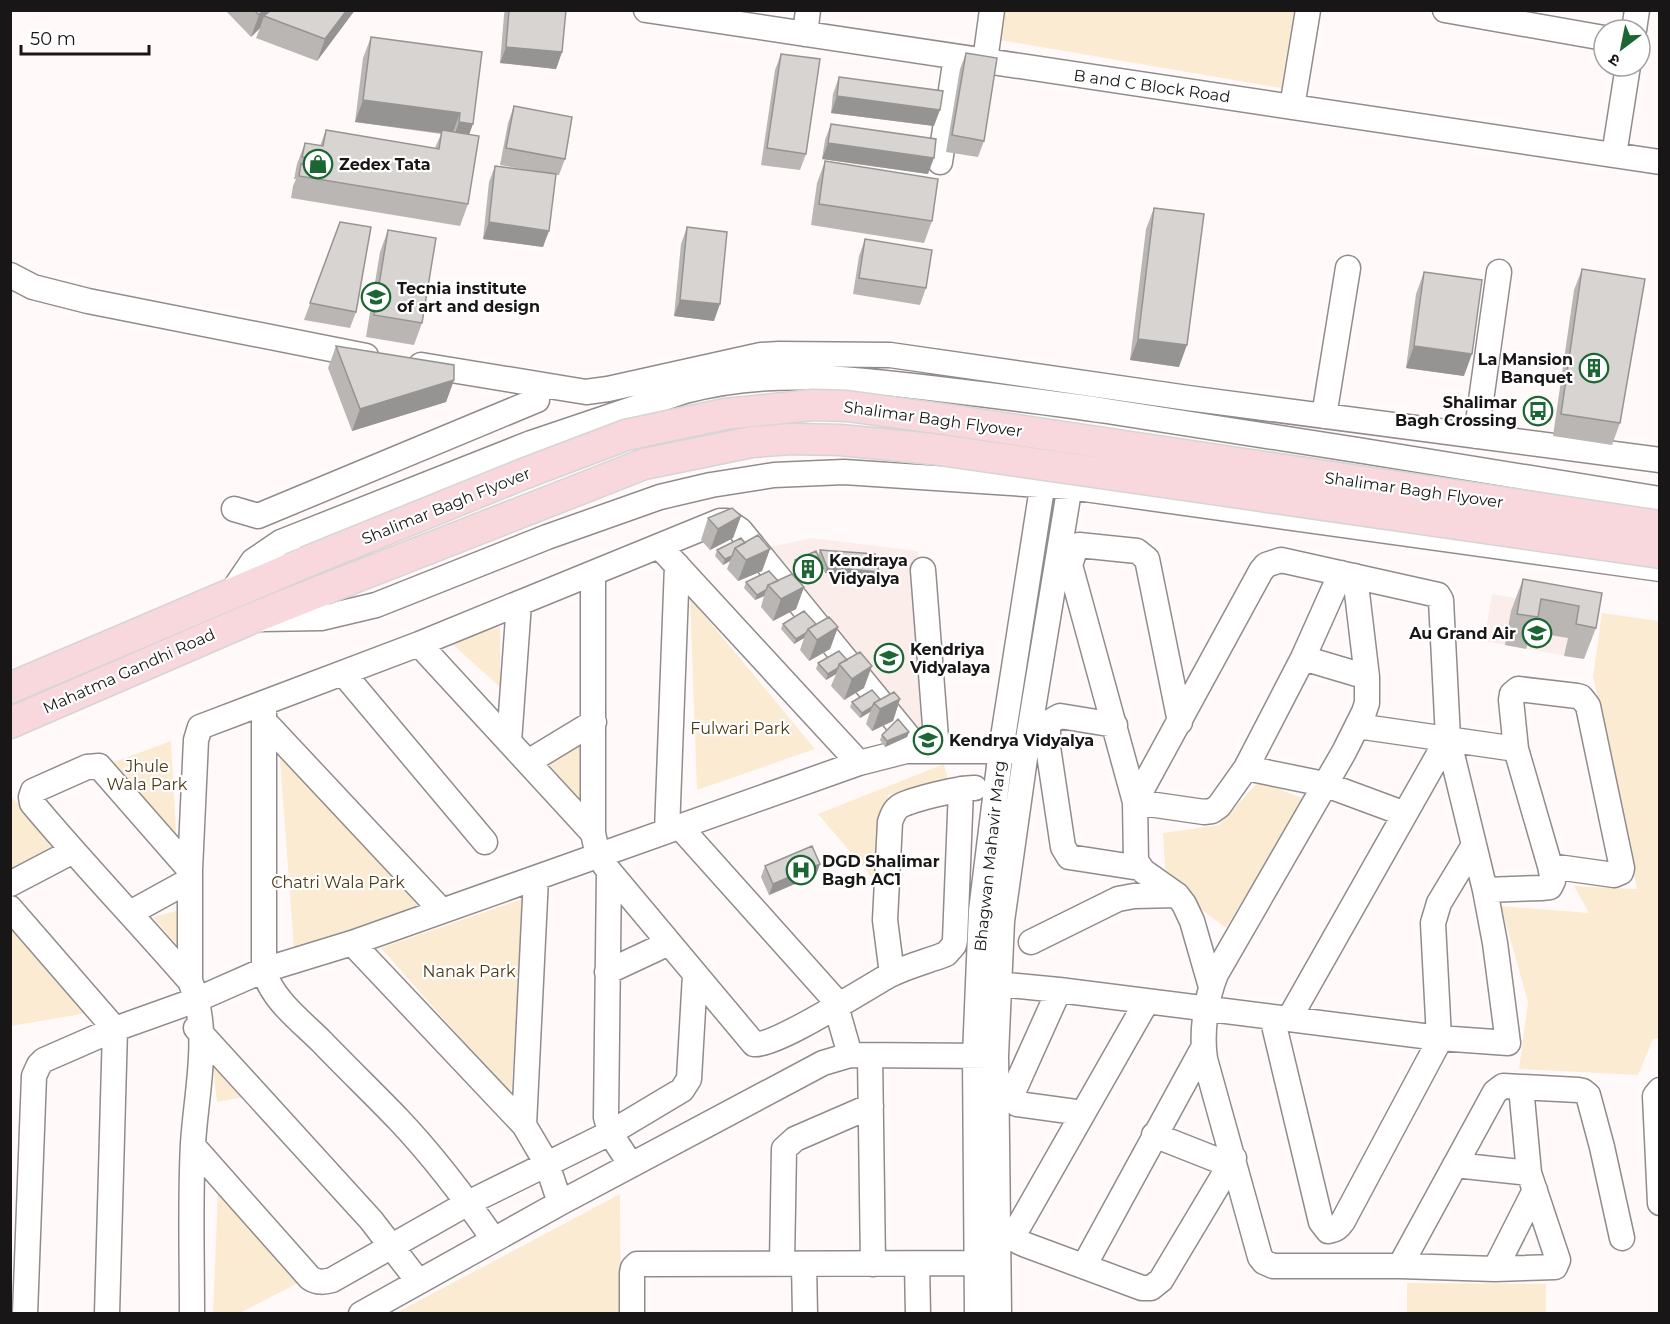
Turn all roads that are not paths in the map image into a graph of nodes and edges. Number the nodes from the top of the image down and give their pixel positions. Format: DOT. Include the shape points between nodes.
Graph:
graph roads {
  1 [pos="645,10"];
  2 [pos="808,10"];
  3 [pos="992,10"];
  4 [pos="1308,10"];
  5 [pos="1445,10"];
  6 [pos="805,34"];
  7 [pos="1592,36"];
  8 [pos="956,57"];
  9 [pos="985,61"];
  10 [pos="1626,78"];
  11 [pos="1293,107"];
  12 [pos="1614,155"];
  13 [pos="940,162"];
  14 [pos="1659,162"];
  15 [pos="1348,268"];
  16 [pos="1499,272"];
  17 [pos="10,275"];
  18 [pos="797,365"];
  19 [pos="874,381"];
  20 [pos="538,393"];
  21 [pos="1054,403"];
  22 [pos="1083,408"];
  23 [pos="1262,408"];
  24 [pos="1324,416"];
  25 [pos="1259,434"];
  26 [pos="1476,436"];
  27 [pos="531,443"];
  28 [pos="1659,460"];
  29 [pos="877,474"];
  30 [pos="1042,485"];
  31 [pos="1070,487"];
  32 [pos="1659,499"];
  33 [pos="234,509"];
  34 [pos="1659,526"];
  35 [pos="660,547"];
  36 [pos="1659,553"];
  37 [pos="677,565"];
  38 [pos="1659,569"];
  39 [pos="923,570"];
  40 [pos="593,573"];
  41 [pos="1348,574"];
  42 [pos="232,592"];
  43 [pos="519,603"];
  44 [pos="248,620"];
  45 [pos="419,644"];
  46 [pos="1303,658"];
  47 [pos="344,673"];
  48 [pos="1367,677"];
  49 [pos="10,688"];
  50 [pos="264,712"];
  51 [pos="594,722"];
  52 [pos="1180,722"];
  53 [pos="10,723"];
  54 [pos="1115,724"];
  55 [pos="1357,726"];
  56 [pos="1448,738"];
  57 [pos="509,742"];
  58 [pos="1516,749"];
  59 [pos="929,750"];
  60 [pos="1001,750"];
  61 [pos="1026,751"];
  62 [pos="528,762"];
  63 [pos="859,763"];
  64 [pos="1246,768"];
  65 [pos="1324,784"];
  66 [pos="961,789"];
  67 [pos="995,795"];
  68 [pos="1135,802"];
  69 [pos="1405,814"];
  70 [pos="673,829"];
  71 [pos="485,842"];
  72 [pos="1474,845"];
  73 [pos="73,851"];
  74 [pos="600,853"];
  75 [pos="1550,866"];
  76 [pos="1140,868"];
  77 [pos="190,875"];
  78 [pos="536,878"];
  79 [pos="10,884"];
  80 [pos="1485,890"];
  81 [pos="1177,895"];
  82 [pos="10,908"];
  83 [pos="442,911"];
  84 [pos="130,913"];
  85 [pos="1031,942"];
  86 [pos="352,943"];
  87 [pos="669,943"];
  88 [pos="264,970"];
  89 [pos="608,972"];
  90 [pos="892,974"];
  91 [pos="695,975"];
  92 [pos="989,983"];
  93 [pos="1059,990"];
  94 [pos="187,996"];
  95 [pos="1209,998"];
  96 [pos="1147,1001"];
  97 [pos="836,1006"];
  98 [pos="1280,1018"];
  99 [pos="115,1029"];
  100 [pos="202,1033"];
  101 [pos="1439,1038"];
  102 [pos="1203,1048"];
  103 [pos="860,1056"];
  104 [pos="986,1056"];
  105 [pos="1521,1087"];
  106 [pos="1659,1090"];
  107 [pos="872,1106"];
  108 [pos="1083,1113"];
  109 [pos="524,1125"];
  110 [pos="610,1133"];
  111 [pos="1154,1136"];
  112 [pos="1659,1137"];
  113 [pos="193,1146"];
  114 [pos="1232,1162"];
  115 [pos="547,1164"];
  116 [pos="631,1165"];
  117 [pos="1455,1165"];
  118 [pos="1532,1182"];
  119 [pos="1659,1193"];
  120 [pos="468,1203"];
  121 [pos="560,1203"];
  122 [pos="1622,1238"];
  123 [pos="494,1240"];
  124 [pos="392,1246"];
  125 [pos="988,1263"];
  126 [pos="793,1264"];
  127 [pos="873,1264"];
  128 [pos="917,1264"];
  129 [pos="1084,1266"];
  130 [pos="1400,1266"];
  131 [pos="1495,1269"];
  132 [pos="418,1281"];
  133 [pos="25,1314"];
  134 [pos="107,1314"];
  135 [pos="192,1314"];
  136 [pos="361,1314"];
  137 [pos="632,1314"];
  138 [pos="804,1314"];
  139 [pos="918,1314"];
  140 [pos="977,1314"];
  141 [pos="999,1314"];
  1 -- 6 [label="street, B and C Block Road"];
  2 -- 6 [label="street"];
  3 -- 9 [label="street"];
  4 -- 11 [label="street"];
  5 -- 7 [label="street"];
  6 -- 8 [label="street, B and C Block Road"];
  8 -- 9 [label="street, B and C Block Road"];
  8 -- 13 [label="street"];
  9 -- 11 [label="street, B and C Block Road"];
  10 -- 12 [label="street"];
  11 -- 12 [label="street, B and C Block Road"];
  12 -- 14 [label="street, B and C Block Road"];
  15 -- 24 [label="street"];
  16 -- 26 [label="street"];
  17 -- 20 [label="street" via="33,287 88,301"];
  18 -- 19 [label="street"];
  18 -- 20 [label="street" via="770,354 596,392"];
  18 -- 23 [label="street" via="890,356"];
  18 -- 27 [label="street" via="771,377 703,386"];
  19 -- 21 [label="street"];
  19 -- 29 [label="street" via="896,394 910,422 906,452"];
  20 -- 27 [label="street"];
  20 -- 33 [label="street" via="258,516"];
  21 -- 22 [label="street"];
  21 -- 30 [label="street, Bhagwan Mahavir Marg"];
  22 -- 25 [label="street"];
  22 -- 31 [label="street, Bhagwan Mahavir Marg"];
  23 -- 24 [label="street"];
  23 -- 25 [label="street"];
  24 -- 26 [label="street"];
  25 -- 32 [label="street"];
  26 -- 28 [label="street"];
  27 -- 42 [label="street" via="281,542 253,561"];
  29 -- 30 [label="street"];
  29 -- 44 [label="street" via="774,475 660,496 350,613 321,618"];
  30 -- 31 [label="street"];
  30 -- 60 [label="street, Bhagwan Mahavir Marg"];
  31 -- 38 [label="street"];
  31 -- 61 [label="street, Bhagwan Mahavir Marg"];
  34 -- 42 [label="main road, Shalimar Bagh Flyover, bridge" via="922,416 813,405 725,414 626,435"];
  35 -- 37 [label="street"];
  35 -- 40 [label="street"];
  35 -- 59 [label="street" via="720,521 733,524"];
  36 -- 44 [label="main road, Shalimar Bagh Flyover, bridge" via="933,449 791,439 752,442 644,464"];
  37 -- 63 [label="street"];
  37 -- 70 [label="street"];
  39 -- 59 [label="street"];
  40 -- 43 [label="street"];
  40 -- 51 [label="street"];
  41 -- 46 [label="street"];
  41 -- 48 [label="street"];
  41 -- 52 [label="street" via="1281,561 1266,565"];
  41 -- 56 [label="street" via="1440,597"];
  42 -- 49 [label="main road, Mahatma Gandhi Road"];
  43 -- 45 [label="street"];
  43 -- 57 [label="street"];
  44 -- 53 [label="main road, Mahatma Gandhi Road"];
  45 -- 47 [label="street"];
  45 -- 57 [label="street"];
  46 -- 48 [label="street"];
  46 -- 64 [label="street"];
  47 -- 50 [label="street"];
  47 -- 71 [label="street"];
  48 -- 55 [label="street" via="1367,703"];
  50 -- 77 [label="street" via="208,723 197,732"];
  50 -- 83 [label="street"];
  50 -- 88 [label="street"];
  51 -- 62 [label="street"];
  51 -- 74 [label="street"];
  52 -- 54 [label="street" via="1147,559 1137,551 1083,544 1076,549 1070,565"];
  52 -- 68 [label="street"];
  54 -- 68 [label="street"];
  54 -- 76 [label="street" via="1060,716 1048,728 1063,847 1069,857"];
  55 -- 56 [label="street"];
  55 -- 65 [label="street"];
  56 -- 58 [label="street"];
  56 -- 69 [label="street"];
  56 -- 72 [label="street"];
  57 -- 62 [label="street"];
  58 -- 75 [label="street"];
  58 -- 75 [label="street" via="1511,700 1514,691 1577,696 1588,706 1622,868 1614,875"];
  59 -- 60 [label="street"];
  59 -- 63 [label="street" via="906,751"];
  60 -- 61 [label="street"];
  60 -- 67 [label="street, Bhagwan Mahavir Marg"];
  61 -- 92 [label="street, Bhagwan Mahavir Marg" via="1002,921"];
  62 -- 74 [label="street"];
  63 -- 70 [label="street"];
  64 -- 65 [label="street"];
  64 -- 68 [label="street" via="1212,811"];
  65 -- 69 [label="street"];
  65 -- 95 [label="street" via="1216,974"];
  66 -- 67 [label="street" via="975,788"];
  66 -- 90 [label="street" via="954,945 946,954"];
  66 -- 90 [label="street" via="901,806 892,814 885,920"];
  67 -- 92 [label="street, Bhagwan Mahavir Marg" via="981,911"];
  68 -- 76 [label="street" via="1136,861"];
  69 -- 98 [label="street"];
  70 -- 74 [label="street"];
  70 -- 97 [label="street" via="829,993"];
  72 -- 80 [label="street"];
  72 -- 101 [label="street" via="1439,903 1433,923"];
  73 -- 77 [label="street" via="31,797 37,789 99,766"];
  73 -- 79 [label="street"];
  73 -- 84 [label="street"];
  74 -- 78 [label="street"];
  74 -- 87 [label="street"];
  74 -- 89 [label="street"];
  75 -- 80 [label="street" via="1550,886"];
  76 -- 81 [label="street"];
  77 -- 84 [label="street"];
  77 -- 94 [label="street"];
  78 -- 83 [label="street"];
  78 -- 109 [label="street"];
  80 -- 101 [label="street" via="1508,1043"];
  81 -- 85 [label="street" via="1123,898"];
  81 -- 95 [label="street" via="1188,911"];
  82 -- 99 [label="street"];
  83 -- 86 [label="street"];
  84 -- 94 [label="street"];
  86 -- 88 [label="street"];
  86 -- 109 [label="street"];
  87 -- 89 [label="street"];
  87 -- 91 [label="street"];
  88 -- 94 [label="street"];
  88 -- 120 [label="street" via="266,979 285,1004 401,1122"];
  89 -- 110 [label="street" via="606,1117"];
  90 -- 97 [label="street"];
  91 -- 97 [label="street" via="754,1044 767,1042"];
  91 -- 110 [label="street" via="686,1085 676,1096"];
  92 -- 93 [label="street"];
  92 -- 104 [label="street, Bhagwan Mahavir Marg"];
  93 -- 96 [label="street"];
  93 -- 108 [label="street" via="1010,1099 1017,1104"];
  94 -- 99 [label="street"];
  94 -- 100 [label="street"];
  95 -- 96 [label="street"];
  95 -- 98 [label="street"];
  95 -- 102 [label="street"];
  96 -- 108 [label="street"];
  97 -- 103 [label="street"];
  98 -- 101 [label="street"];
  98 -- 101 [label="street" via="1321,1222 1328,1231 1343,1221"];
  99 -- 133 [label="street" via="44,1060 34,1076"];
  99 -- 134 [label="street"];
  100 -- 113 [label="street"];
  100 -- 124 [label="street"];
  102 -- 111 [label="street"];
  102 -- 114 [label="street"];
  103 -- 104 [label="street"];
  103 -- 107 [label="street"];
  103 -- 116 [label="street" via="823,1063"];
  104 -- 125 [label="street, Bhagwan Mahavir Marg"];
  105 -- 117 [label="street" via="1503,1086 1495,1092"];
  105 -- 118 [label="street"];
  105 -- 122 [label="street" via="1583,1091 1588,1095"];
  106 -- 112 [label="street"];
  107 -- 126 [label="street" via="795,1139 784,1149"];
  107 -- 127 [label="street"];
  108 -- 129 [label="street" via="1016,1237 1019,1242"];
  109 -- 115 [label="street"];
  110 -- 115 [label="street"];
  110 -- 116 [label="street"];
  111 -- 114 [label="street"];
  111 -- 129 [label="street"];
  112 -- 119 [label="street"];
  113 -- 124 [label="street" via="316,1282 333,1280"];
  113 -- 135 [label="street"];
  114 -- 129 [label="street" via="1155,1286 1142,1288"];
  114 -- 130 [label="street" via="1264,1262 1273,1266"];
  115 -- 120 [label="street"];
  115 -- 121 [label="street"];
  116 -- 121 [label="street"];
  117 -- 118 [label="street"];
  117 -- 130 [label="street"];
  118 -- 131 [label="street"];
  118 -- 131 [label="street" via="1557,1264 1551,1268"];
  120 -- 123 [label="street"];
  120 -- 124 [label="street"];
  121 -- 123 [label="street"];
  123 -- 132 [label="street"];
  124 -- 132 [label="street"];
  125 -- 128 [label="street"];
  125 -- 140 [label="street, Bhagwan Mahavir Marg"];
  125 -- 141 [label="street, Bhagwan Mahavir Marg"];
  126 -- 127 [label="street"];
  126 -- 137 [label="street" via="637,1264 632,1273"];
  126 -- 138 [label="street"];
  127 -- 128 [label="street"];
  128 -- 139 [label="street"];
  130 -- 131 [label="street"];
  132 -- 136 [label="street"];
}
